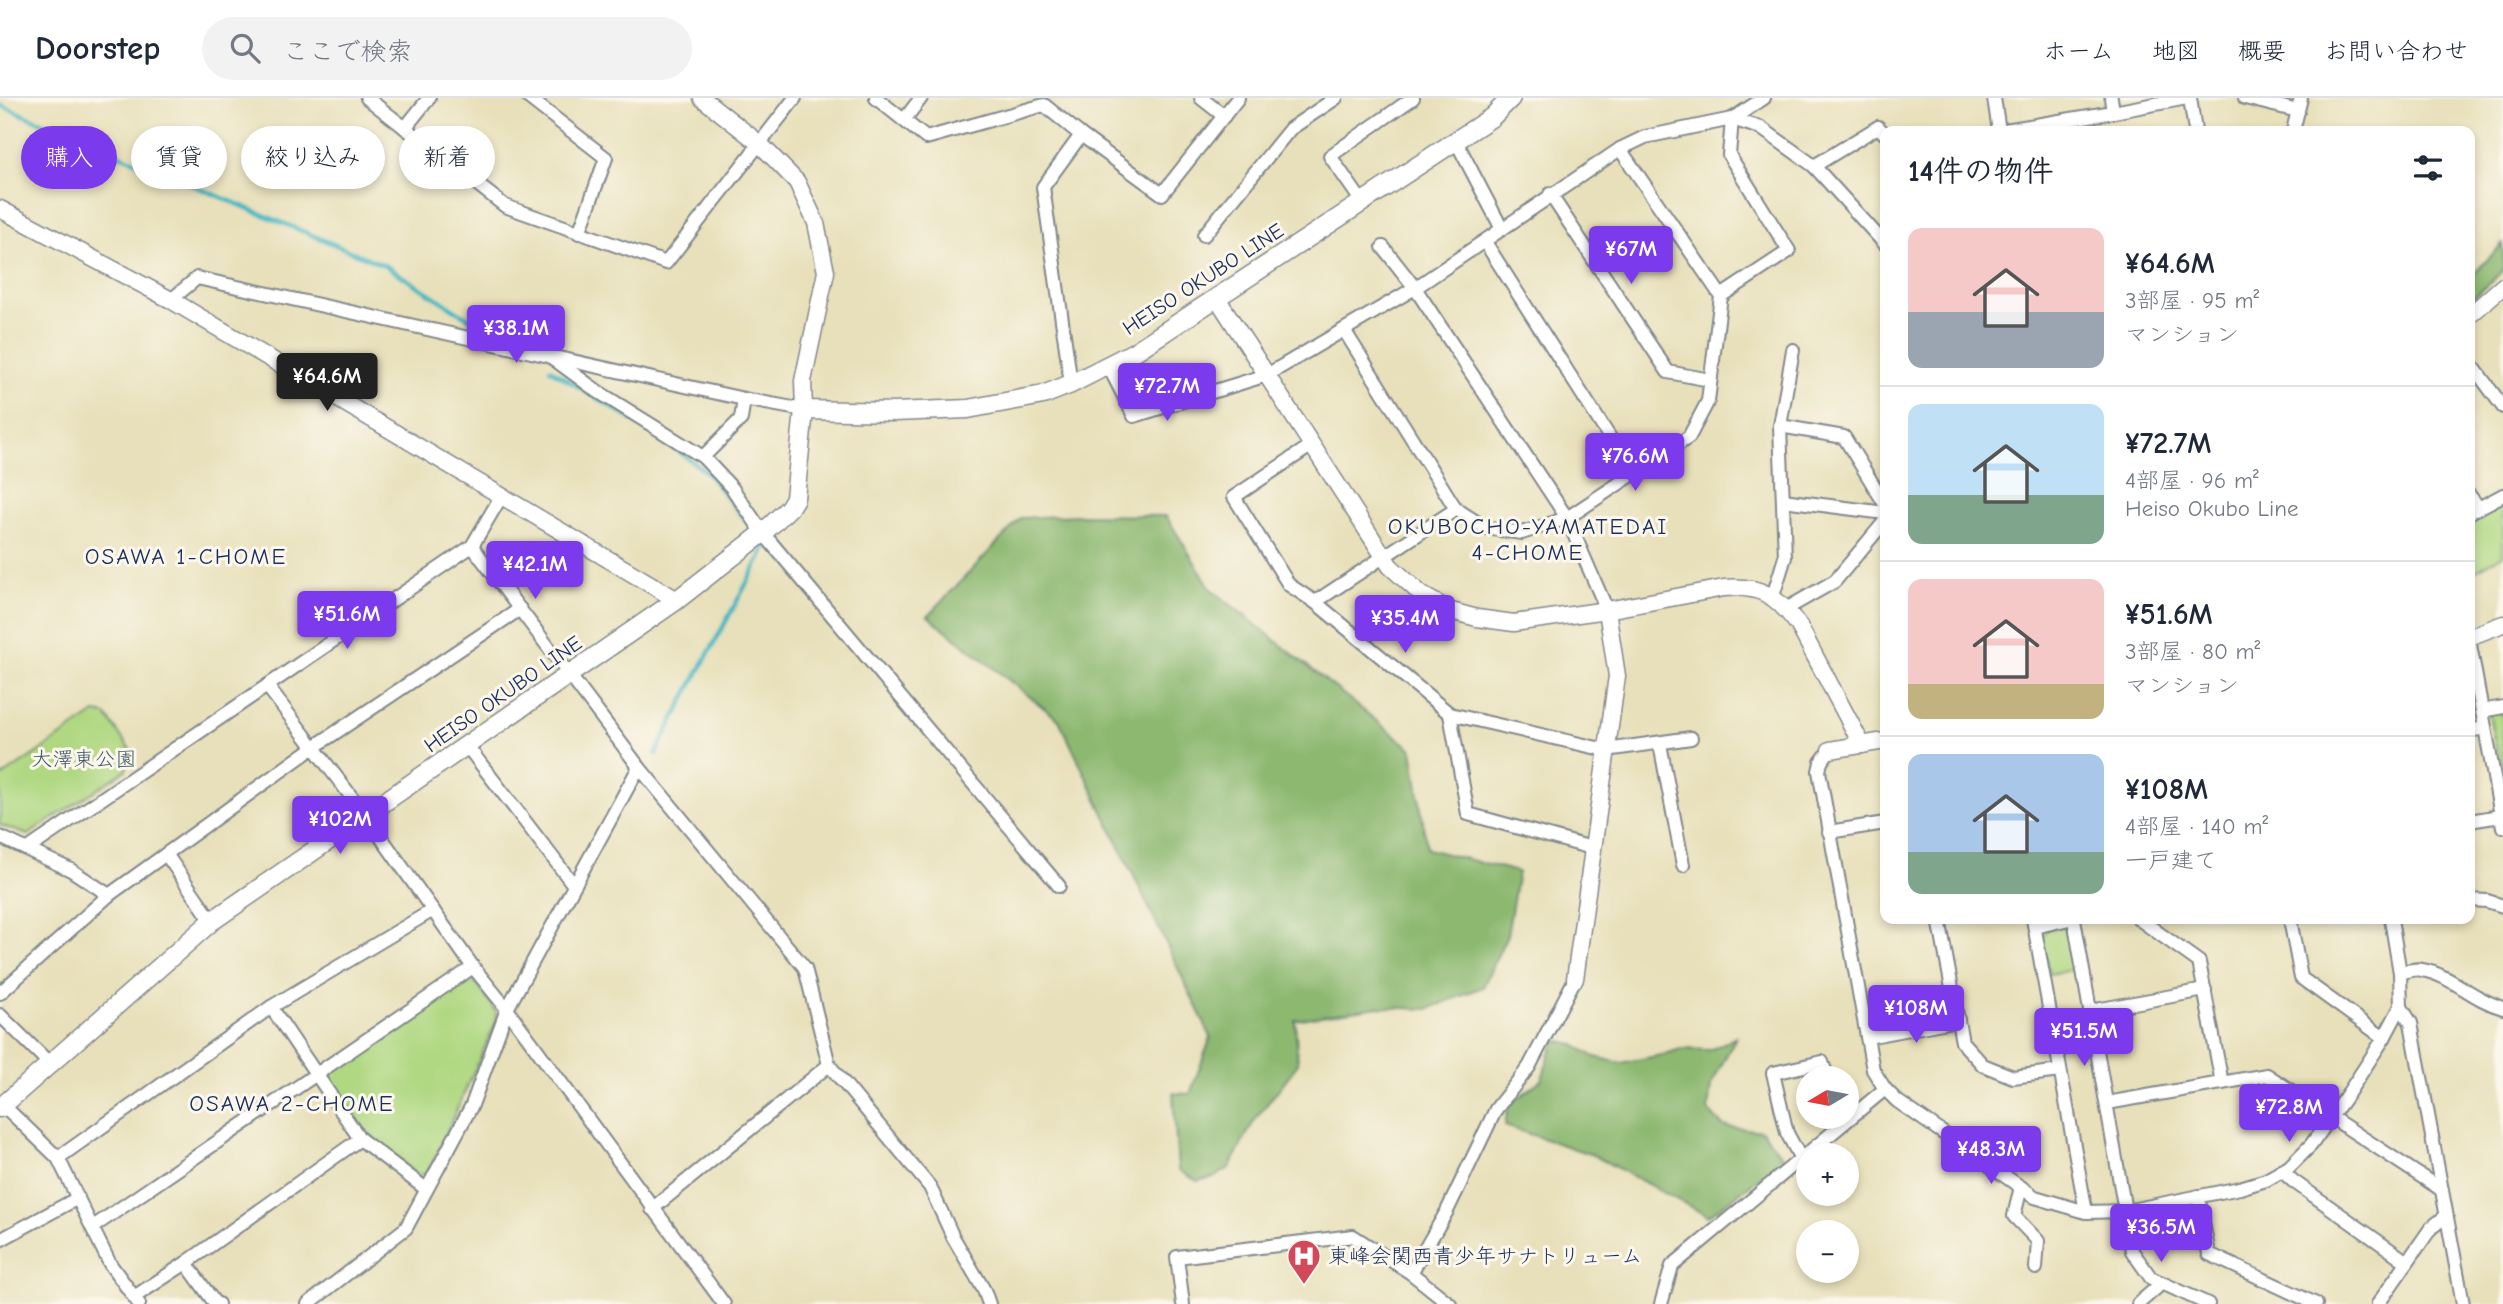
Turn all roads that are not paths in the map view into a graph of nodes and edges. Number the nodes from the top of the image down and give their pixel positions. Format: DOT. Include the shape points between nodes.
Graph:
graph roads {
  1 [pos="367,98"];
  2 [pos="429,98"];
  3 [pos="528,98"];
  4 [pos="702,98"];
  5 [pos="795,98"];
  6 [pos="876,98"];
  7 [pos="921,98"];
  8 [pos="1201,98"];
  9 [pos="1238,98"];
  10 [pos="1336,98"];
  11 [pos="1413,98"];
  12 [pos="1511,98"];
  13 [pos="1764,98"];
  14 [pos="1994,98"];
  15 [pos="2110,98"];
  16 [pos="2188,98"];
  17 [pos="2245,98"];
  18 [pos="2299,104"];
  19 [pos="2113,112"];
  20 [pos="1224,116"];
  21 [pos="1732,119"];
  22 [pos="904,120"];
  23 [pos="402,126"];
  24 [pos="407,126"];
  25 [pos="1998,126"];
  26 [pos="2050,126"];
  27 [pos="2194,126"];
  28 [pos="2294,126"];
  29 [pos="1880,129"];
  30 [pos="1081,135"];
  31 [pos="1456,141"];
  32 [pos="760,144"];
  33 [pos="1620,149"];
  34 [pos="1814,166"];
  35 [pos="483,189"];
  36 [pos="1550,194"];
  37 [pos="1362,202"];
  38 [pos="0,209"];
  39 [pos="1502,229"];
  40 [pos="579,233"];
  41 [pos="1204,235"];
  42 [pos="1880,239"];
  43 [pos="1485,242"];
  44 [pos="1384,247"];
  45 [pos="2503,286"];
  46 [pos="1415,288"];
  47 [pos="1721,296"];
  48 [pos="1217,298"];
  49 [pos="171,300"];
  50 [pos="2475,311"];
  51 [pos="1344,330"];
  52 [pos="1793,349"];
  53 [pos="547,354"];
  54 [pos="1108,365"];
  55 [pos="2475,368"];
  56 [pos="1267,375"];
  57 [pos="1710,380"];
  58 [pos="1071,384"];
  59 [pos="744,399"];
  60 [pos="2503,407"];
  61 [pos="804,410"];
  62 [pos="1780,426"];
  63 [pos="1312,446"];
  64 [pos="703,457"];
  65 [pos="1633,474"];
  66 [pos="502,495"];
  67 [pos="2503,495"];
  68 [pos="1880,496"];
  69 [pos="1783,500"];
  70 [pos="1456,509"];
  71 [pos="2475,509"];
  72 [pos="1880,512"];
  73 [pos="1567,518"];
  74 [pos="1880,530"];
  75 [pos="763,533"];
  76 [pos="472,546"];
  77 [pos="1384,556"];
  78 [pos="1773,596"];
  79 [pos="677,600"];
  80 [pos="1315,602"];
  81 [pos="520,609"];
  82 [pos="1786,609"];
  83 [pos="1607,610"];
  84 [pos="2503,624"];
  85 [pos="2475,636"];
  86 [pos="2475,672"];
  87 [pos="569,676"];
  88 [pos="267,686"];
  89 [pos="2503,707"];
  90 [pos="2482,711"];
  91 [pos="1450,714"];
  92 [pos="2485,728"];
  93 [pos="2475,730"];
  94 [pos="1691,738"];
  95 [pos="1880,742"];
  96 [pos="1660,744"];
  97 [pos="1862,745"];
  98 [pos="467,746"];
  99 [pos="314,747"];
  100 [pos="1606,750"];
  101 [pos="1830,750"];
  102 [pos="639,766"];
  103 [pos="366,816"];
  104 [pos="2475,821"];
  105 [pos="2502,821"];
  106 [pos="1880,824"];
  107 [pos="1829,832"];
  108 [pos="0,837"];
  109 [pos="1592,848"];
  110 [pos="28,849"];
  111 [pos="166,854"];
  112 [pos="1683,865"];
  113 [pos="573,884"];
  114 [pos="1059,886"];
  115 [pos="109,895"];
  116 [pos="2475,900"];
  117 [pos="2503,906"];
  118 [pos="433,910"];
  119 [pos="212,920"];
  120 [pos="1940,924"];
  121 [pos="2034,924"];
  122 [pos="2072,924"];
  123 [pos="2146,924"];
  124 [pos="2291,924"];
  125 [pos="2392,924"];
  126 [pos="472,967"];
  127 [pos="2400,973"];
  128 [pos="1575,979"];
  129 [pos="2205,990"];
  130 [pos="0,993"];
  131 [pos="2401,1006"];
  132 [pos="271,1007"];
  133 [pos="2503,1008"];
  134 [pos="506,1009"];
  135 [pos="2091,1011"];
  136 [pos="0,1015"];
  137 [pos="1958,1020"];
  138 [pos="1867,1037"];
  139 [pos="2384,1038"];
  140 [pos="49,1063"];
  141 [pos="829,1065"];
  142 [pos="1804,1066"];
  143 [pos="1824,1066"];
  144 [pos="1796,1068"];
  145 [pos="2060,1071"];
  146 [pos="317,1075"];
  147 [pos="2222,1083"];
  148 [pos="1885,1089"];
  149 [pos="2107,1103"];
  150 [pos="2,1107"];
  151 [pos="1859,1108"];
  152 [pos="2330,1118"];
  153 [pos="1834,1129"];
  154 [pos="360,1139"];
  155 [pos="1819,1143"];
  156 [pos="1796,1150"];
  157 [pos="58,1158"];
  158 [pos="1796,1163"];
  159 [pos="2282,1171"];
  160 [pos="2021,1187"];
  161 [pos="426,1189"];
  162 [pos="2441,1191"];
  163 [pos="2198,1196"];
  164 [pos="78,1198"];
  165 [pos="652,1209"];
  166 [pos="2126,1210"];
  167 [pos="2085,1212"];
  168 [pos="2446,1216"];
  169 [pos="93,1227"];
  170 [pos="0,1240"];
  171 [pos="2407,1262"];
  172 [pos="186,1263"];
  173 [pos="2036,1268"];
  174 [pos="1411,1273"];
  175 [pos="2162,1283"];
  176 [pos="136,1300"];
  177 [pos="218,1304"];
  178 [pos="308,1304"];
  179 [pos="724,1304"];
  180 [pos="989,1304"];
  181 [pos="1183,1304"];
  182 [pos="1450,1304"];
  183 [pos="1661,1304"];
  184 [pos="2138,1304"];
  185 [pos="2208,1304"];
  186 [pos="2316,1304"];
  187 [pos="2378,1304"];
  188 [pos="2463,1304"];
  1 -- 23 [label="street"];
  2 -- 24 [label="street"];
  3 -- 40 [label="street" via="606,158"];
  4 -- 32 [label="street"];
  5 -- 32 [label="street"];
  6 -- 22 [label="street"];
  7 -- 22 [label="street"];
  8 -- 20 [label="street"];
  9 -- 20 [label="street"];
  10 -- 41 [label="street" via="1290,130"];
  11 -- 37 [label="street" via="1330,156"];
  12 -- 31 [label="main road, HEISO OKUBO LINE"];
  13 -- 21 [label="street"];
  14 -- 25 [label="street"];
  15 -- 19 [label="street"];
  16 -- 19 [label="street"];
  16 -- 27 [label="street"];
  17 -- 18 [label="street"];
  18 -- 28 [label="street"];
  19 -- 26 [label="street"];
  20 -- 30 [label="street" via="1162,194"];
  21 -- 33 [label="street" via="1645,137"];
  21 -- 34 [label="street" via="1761,128"];
  21 -- 47 [label="street" via="1729,155 1789,251"];
  22 -- 30 [label="street" via="926,138 1044,104"];
  29 -- 34 [label="street"];
  30 -- 58 [label="street" via="1043,187"];
  31 -- 37 [label="main road, HEISO OKUBO LINE"];
  31 -- 39 [label="street"];
  32 -- 40 [label="street" via="666,263"];
  32 -- 61 [label="street" via="797,182 817,223 826,272 803,381"];
  33 -- 36 [label="street"];
  33 -- 47 [label="street"];
  34 -- 42 [label="street"];
  35 -- 40 [label="street" via="505,206"];
  36 -- 39 [label="street"];
  36 -- 57 [label="street" via="1668,372"];
  37 -- 48 [label="main road, HEISO OKUBO LINE"];
  38 -- 49 [label="street"];
  39 -- 43 [label="street"];
  43 -- 46 [label="street"];
  43 -- 65 [label="street"];
  44 -- 46 [label="street"];
  45 -- 50 [label="street"];
  46 -- 51 [label="street"];
  46 -- 73 [label="street"];
  47 -- 57 [label="street"];
  48 -- 54 [label="main road, HEISO OKUBO LINE"];
  48 -- 56 [label="street"];
  49 -- 53 [label="street" via="197,278"];
  49 -- 66 [label="street"];
  51 -- 56 [label="street"];
  51 -- 70 [label="street"];
  52 -- 62 [label="street"];
  53 -- 59 [label="street"];
  53 -- 64 [label="street"];
  54 -- 56 [label="street" via="1134,416"];
  54 -- 58 [label="main road, HEISO OKUBO LINE"];
  55 -- 60 [label="street"];
  56 -- 63 [label="street"];
  57 -- 65 [label="street" via="1708,401 1689,437"];
  58 -- 61 [label="main road, HEISO OKUBO LINE" via="1043,395 968,409"];
  59 -- 61 [label="street"];
  59 -- 64 [label="street" via="741,419"];
  61 -- 75 [label="main road, HEISO OKUBO LINE" via="795,498"];
  62 -- 68 [label="street" via="1844,437"];
  62 -- 69 [label="street"];
  63 -- 77 [label="street"];
  63 -- 80 [label="street" via="1234,497 1289,585"];
  64 -- 75 [label="street" via="732,488"];
  65 -- 73 [label="street"];
  66 -- 76 [label="street"];
  66 -- 79 [label="street"];
  67 -- 71 [label="street"];
  69 -- 72 [label="street"];
  69 -- 78 [label="street" via="1785,557"];
  70 -- 73 [label="street" via="1486,528 1522,533"];
  70 -- 77 [label="street"];
  73 -- 83 [label="street"];
  74 -- 82 [label="street" via="1835,580"];
  75 -- 79 [label="main road, HEISO OKUBO LINE"];
  75 -- 114 [label="street"];
  76 -- 81 [label="street"];
  76 -- 88 [label="street"];
  77 -- 80 [label="street"];
  77 -- 83 [label="street" via="1422,595 1451,611 1477,618 1514,623"];
  78 -- 82 [label="street"];
  78 -- 83 [label="street" via="1741,586"];
  79 -- 87 [label="main road, HEISO OKUBO LINE"];
  80 -- 91 [label="street"];
  81 -- 87 [label="street"];
  81 -- 99 [label="street"];
  82 -- 97 [label="street"];
  83 -- 100 [label="street" via="1617,676"];
  84 -- 85 [label="street"];
  86 -- 90 [label="street"];
  87 -- 98 [label="main road, HEISO OKUBO LINE"];
  87 -- 102 [label="street"];
  88 -- 99 [label="street"];
  88 -- 110 [label="street"];
  89 -- 90 [label="street"];
  90 -- 92 [label="street"];
  91 -- 100 [label="street"];
  91 -- 109 [label="street" via="1468,814"];
  92 -- 93 [label="street"];
  92 -- 105 [label="street"];
  94 -- 96 [label="street"];
  95 -- 97 [label="street"];
  96 -- 100 [label="street"];
  96 -- 112 [label="street"];
  97 -- 101 [label="street"];
  98 -- 103 [label="main road, HEISO OKUBO LINE"];
  98 -- 113 [label="street"];
  99 -- 103 [label="street"];
  99 -- 111 [label="street"];
  100 -- 109 [label="street"];
  101 -- 107 [label="street" via="1819,771"];
  102 -- 113 [label="street"];
  102 -- 141 [label="street" via="806,968"];
  103 -- 118 [label="street"];
  103 -- 119 [label="main road, HEISO OKUBO LINE"];
  104 -- 105 [label="street"];
  106 -- 107 [label="street"];
  107 -- 138 [label="street"];
  108 -- 110 [label="street"];
  109 -- 128 [label="street"];
  110 -- 115 [label="street"];
  111 -- 115 [label="street"];
  111 -- 119 [label="street"];
  113 -- 134 [label="street"];
  115 -- 130 [label="street"];
  116 -- 117 [label="street"];
  118 -- 126 [label="street"];
  118 -- 132 [label="street"];
  119 -- 140 [label="main road, HEISO OKUBO LINE"];
  120 -- 137 [label="street"];
  121 -- 145 [label="street"];
  122 -- 135 [label="street"];
  123 -- 129 [label="street" via="2199,962"];
  124 -- 139 [label="street" via="2301,978"];
  125 -- 127 [label="street"];
  126 -- 134 [label="street"];
  126 -- 146 [label="street"];
  127 -- 131 [label="street"];
  127 -- 133 [label="street" via="2420,969 2442,976 2485,1003"];
  128 -- 174 [label="street" via="1530,1067 1496,1109"];
  129 -- 135 [label="street"];
  129 -- 147 [label="street"];
  131 -- 139 [label="street"];
  131 -- 162 [label="street" via="2411,1023"];
  132 -- 146 [label="street"];
  132 -- 157 [label="street"];
  134 -- 161 [label="street" via="472,1105"];
  134 -- 165 [label="street"];
  135 -- 149 [label="street"];
  136 -- 140 [label="street"];
  137 -- 138 [label="street"];
  137 -- 145 [label="street" via="1962,1042 1983,1065 2013,1077"];
  138 -- 148 [label="street" via="1873,1070"];
  139 -- 152 [label="street"];
  140 -- 150 [label="main road, HEISO OKUBO LINE"];
  141 -- 165 [label="street"];
  141 -- 180 [label="street" via="930,1187"];
  142 -- 143 [label="street" via="1822,1062"];
  144 -- 156 [label="street" via="1773,1073 1787,1133"];
  145 -- 167 [label="street"];
  146 -- 154 [label="street"];
  146 -- 169 [label="street"];
  147 -- 149 [label="street"];
  147 -- 152 [label="street" via="2267,1075"];
  148 -- 151 [label="street"];
  148 -- 160 [label="street"];
  149 -- 166 [label="street"];
  150 -- 157 [label="street"];
  152 -- 159 [label="street" via="2311,1145"];
  152 -- 162 [label="street"];
  153 -- 155 [label="street"];
  154 -- 161 [label="street"];
  154 -- 172 [label="street"];
  157 -- 164 [label="street"];
  158 -- 183 [label="street" via="1672,1266"];
  159 -- 163 [label="street" via="2240,1188"];
  159 -- 171 [label="street"];
  160 -- 167 [label="street" via="2035,1197"];
  160 -- 173 [label="street" via="2014,1216 2038,1241"];
  161 -- 178 [label="street" via="406,1227"];
  162 -- 168 [label="street"];
  163 -- 166 [label="street"];
  163 -- 186 [label="street" via="2209,1254"];
  164 -- 169 [label="street"];
  164 -- 170 [label="street"];
  165 -- 179 [label="street"];
  166 -- 167 [label="street"];
  166 -- 175 [label="street" via="2132,1251 2151,1278"];
  168 -- 171 [label="street" via="2431,1228"];
  168 -- 188 [label="street"];
  169 -- 176 [label="street" via="110,1264"];
  171 -- 187 [label="street"];
  172 -- 176 [label="street"];
  172 -- 177 [label="street"];
  174 -- 181 [label="street" via="1353,1236 1177,1257"];
  174 -- 182 [label="street"];
  175 -- 184 [label="street"];
  175 -- 185 [label="street"];
}
